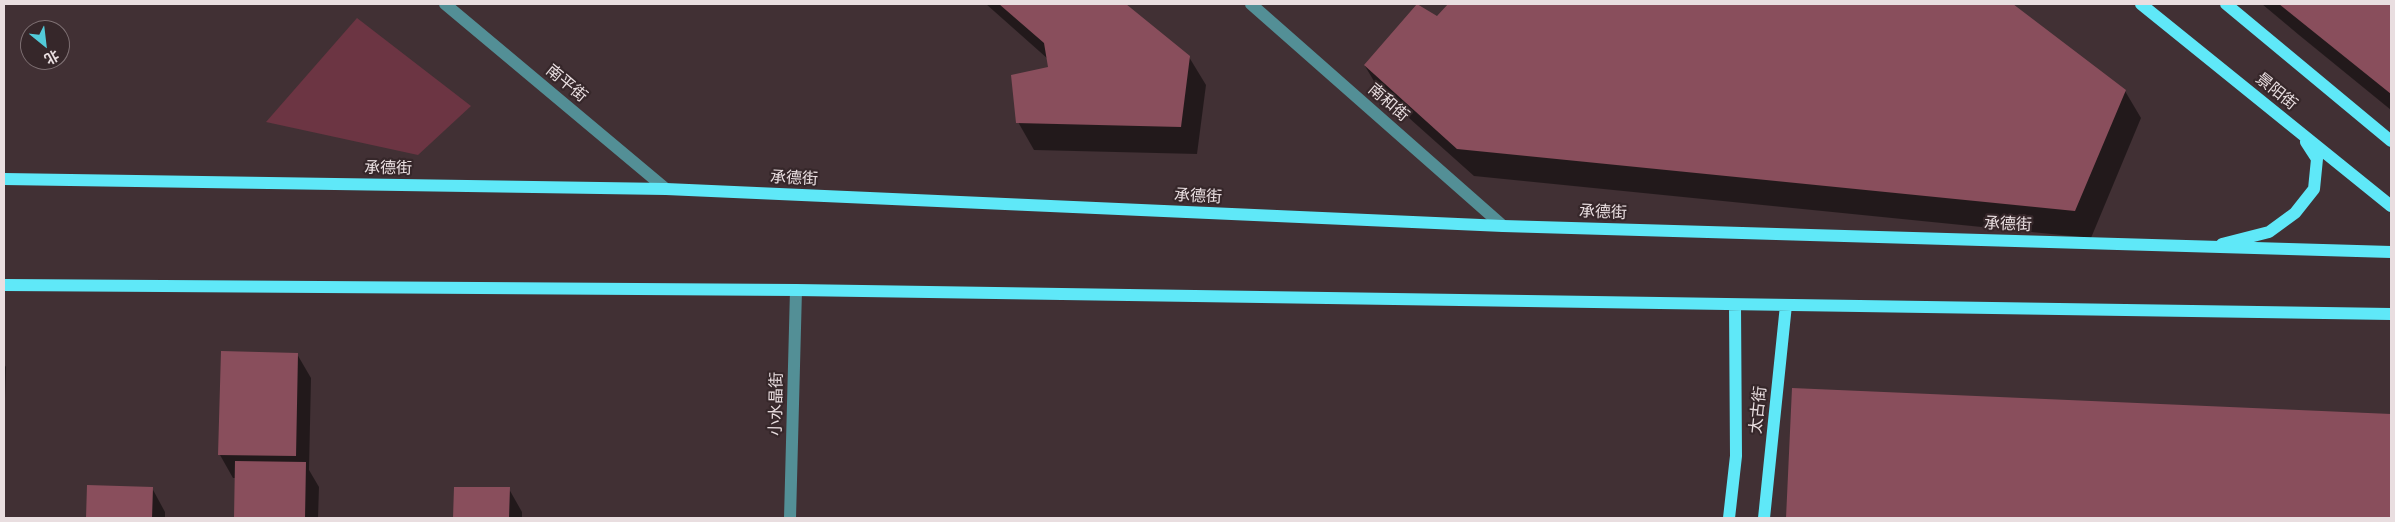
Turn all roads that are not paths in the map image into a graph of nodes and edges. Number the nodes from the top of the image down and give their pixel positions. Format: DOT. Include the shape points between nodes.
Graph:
graph roads {
  1 [pos="445,4"];
  2 [pos="1251,4"];
  3 [pos="2141,4"];
  4 [pos="2226,4"];
  5 [pos="2297,130"];
  6 [pos="2391,141"];
  7 [pos="4,179"];
  8 [pos="666,189"];
  9 [pos="2391,206"];
  10 [pos="1503,226"];
  11 [pos="2207,247"];
  12 [pos="2391,252"];
  13 [pos="4,284"];
  14 [pos="796,290"];
  15 [pos="1786,305"];
  16 [pos="1735,306"];
  17 [pos="2391,314"];
  18 [pos="790,518"];
  19 [pos="1729,518"];
  20 [pos="1764,518"];
  1 -- 8 [label="street, 南平街"];
  2 -- 10 [label="street, 南和街"];
  3 -- 5 [label="main road, 景阳街"];
  4 -- 6 [label="main road"];
  5 -- 9 [label="main road, 景阳街"];
  5 -- 11 [label="main road" via="2317,159 2314,189 2296,213 2270,232"];
  7 -- 8 [label="main road, 承德街"];
  8 -- 10 [label="main road, 承德街"];
  10 -- 11 [label="main road, 承德街"];
  11 -- 12 [label="main road, 承德街"];
  13 -- 14 [label="main road"];
  14 -- 16 [label="main road"];
  14 -- 18 [label="street, 小水晶街"];
  15 -- 16 [label="main road"];
  15 -- 17 [label="main road"];
  15 -- 20 [label="main road, 太古街"];
  16 -- 19 [label="main road, 太古街" via="1736,456"];
}
